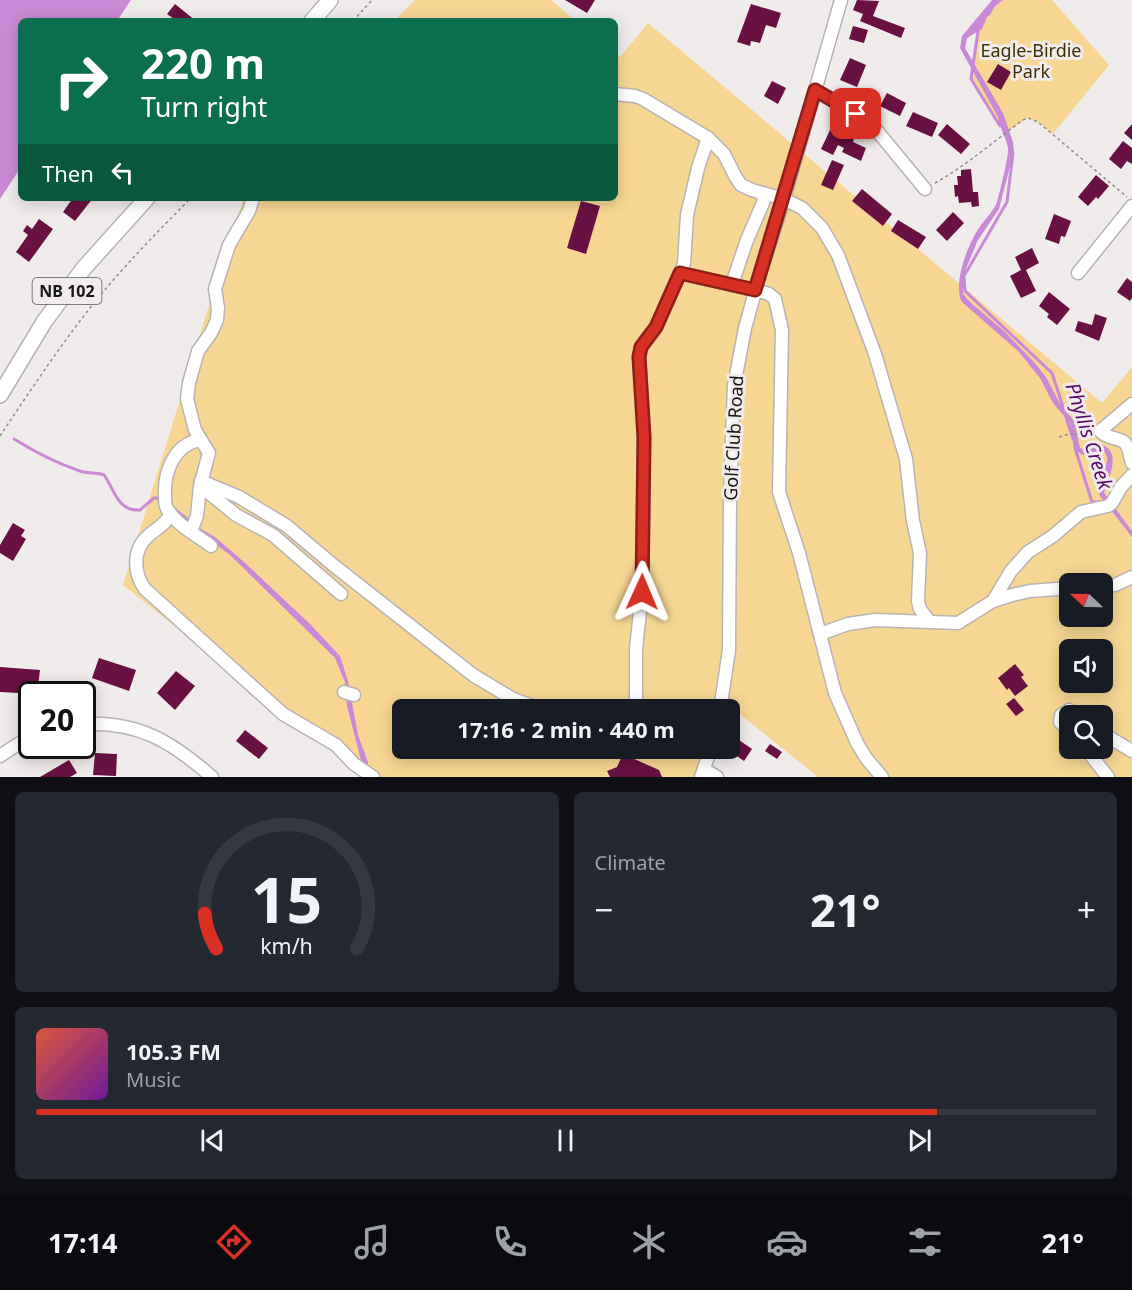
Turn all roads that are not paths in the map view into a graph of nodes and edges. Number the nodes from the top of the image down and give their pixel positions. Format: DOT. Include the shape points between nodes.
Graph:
graph roads {
  1 [pos="329,0"];
  2 [pos="841,0"];
  3 [pos="314,18"];
  4 [pos="815,90"];
  5 [pos="618,95"];
  6 [pos="708,138"];
  7 [pos="925,189"];
  8 [pos="761,193"];
  9 [pos="784,199"];
  10 [pos="144,201"];
  11 [pos="252,201"];
  12 [pos="1132,206"];
  13 [pos="680,273"];
  14 [pos="1078,273"];
  15 [pos="732,284"];
  16 [pos="755,290"];
  17 [pos="0,395"];
  18 [pos="1132,404"];
  19 [pos="199,440"];
  20 [pos="1132,463"];
  21 [pos="1132,475"];
  22 [pos="201,482"];
  23 [pos="170,514"];
  24 [pos="287,525"];
  25 [pos="193,527"];
  26 [pos="276,538"];
  27 [pos="211,546"];
  28 [pos="1132,577"];
  29 [pos="1113,585"];
  30 [pos="1059,589"];
  31 [pos="341,594"];
  32 [pos="993,601"];
  33 [pos="929,621"];
  34 [pos="820,634"];
  35 [pos="513,699"];
  36 [pos="636,699"];
  37 [pos="722,699"];
  38 [pos="96,723"];
  39 [pos="1113,740"];
  40 [pos="18,744"];
  41 [pos="1132,751"];
  42 [pos="0,756"];
  43 [pos="1094,759"];
  44 [pos="703,773"];
  45 [pos="212,777"];
  46 [pos="373,777"];
  47 [pos="717,777"];
  48 [pos="882,777"];
  49 [pos="1108,777"];
  1 -- 3 [label="main road"];
  2 -- 4 [label="street, Golf Club Road"];
  4 -- 7 [label="street" via="873,126"];
  4 -- 9 [label="street, Golf Club Road"];
  5 -- 6 [label="street" via="643,99"];
  6 -- 8 [label="street" via="724,154 738,182"];
  6 -- 13 [label="street" via="687,215"];
  8 -- 9 [label="street"];
  8 -- 15 [label="street" via="763,203"];
  9 -- 16 [label="street, Golf Club Road"];
  9 -- 33 [label="street" via="798,205 822,228 838,255 864,324 906,459 921,553 918,601"];
  10 -- 17 [label="main road, NB 102" via="84,268 44,322"];
  11 -- 19 [label="street" via="229,245 215,289 217,320 198,351 189,383 188,399"];
  12 -- 14 [label="street"];
  13 -- 15 [label="street"];
  13 -- 36 [label="street" via="639,357 644,437"];
  15 -- 16 [label="street"];
  16 -- 34 [label="street" via="772,296 781,321 779,492"];
  16 -- 37 [label="street, Golf Club Road" via="734,386 729,650"];
  18 -- 20 [label="street" via="1100,431 1106,437 1123,441"];
  19 -- 22 [label="street" via="209,453"];
  19 -- 23 [label="street" via="179,451 166,473 165,500"];
  21 -- 32 [label="street" via="1110,505 1082,512 1028,552"];
  22 -- 24 [label="street" via="239,497"];
  22 -- 25 [label="street"];
  22 -- 26 [label="street" via="236,514"];
  23 -- 25 [label="street"];
  23 -- 46 [label="street" via="140,548 137,576 145,589 283,714 336,745"];
  24 -- 26 [label="street"];
  24 -- 35 [label="street" via="473,675"];
  25 -- 27 [label="street"];
  26 -- 31 [label="street"];
  28 -- 29 [label="street"];
  30 -- 32 [label="street" via="1030,591"];
  32 -- 33 [label="street" via="958,623"];
  33 -- 34 [label="street" via="875,620"];
  34 -- 48 [label="street" via="841,708 857,743"];
  38 -- 45 [label="street" via="147,733 171,745"];
  39 -- 41 [label="street"];
  40 -- 42 [label="street"];
  43 -- 49 [label="street"];
  44 -- 47 [label="street"];
}
